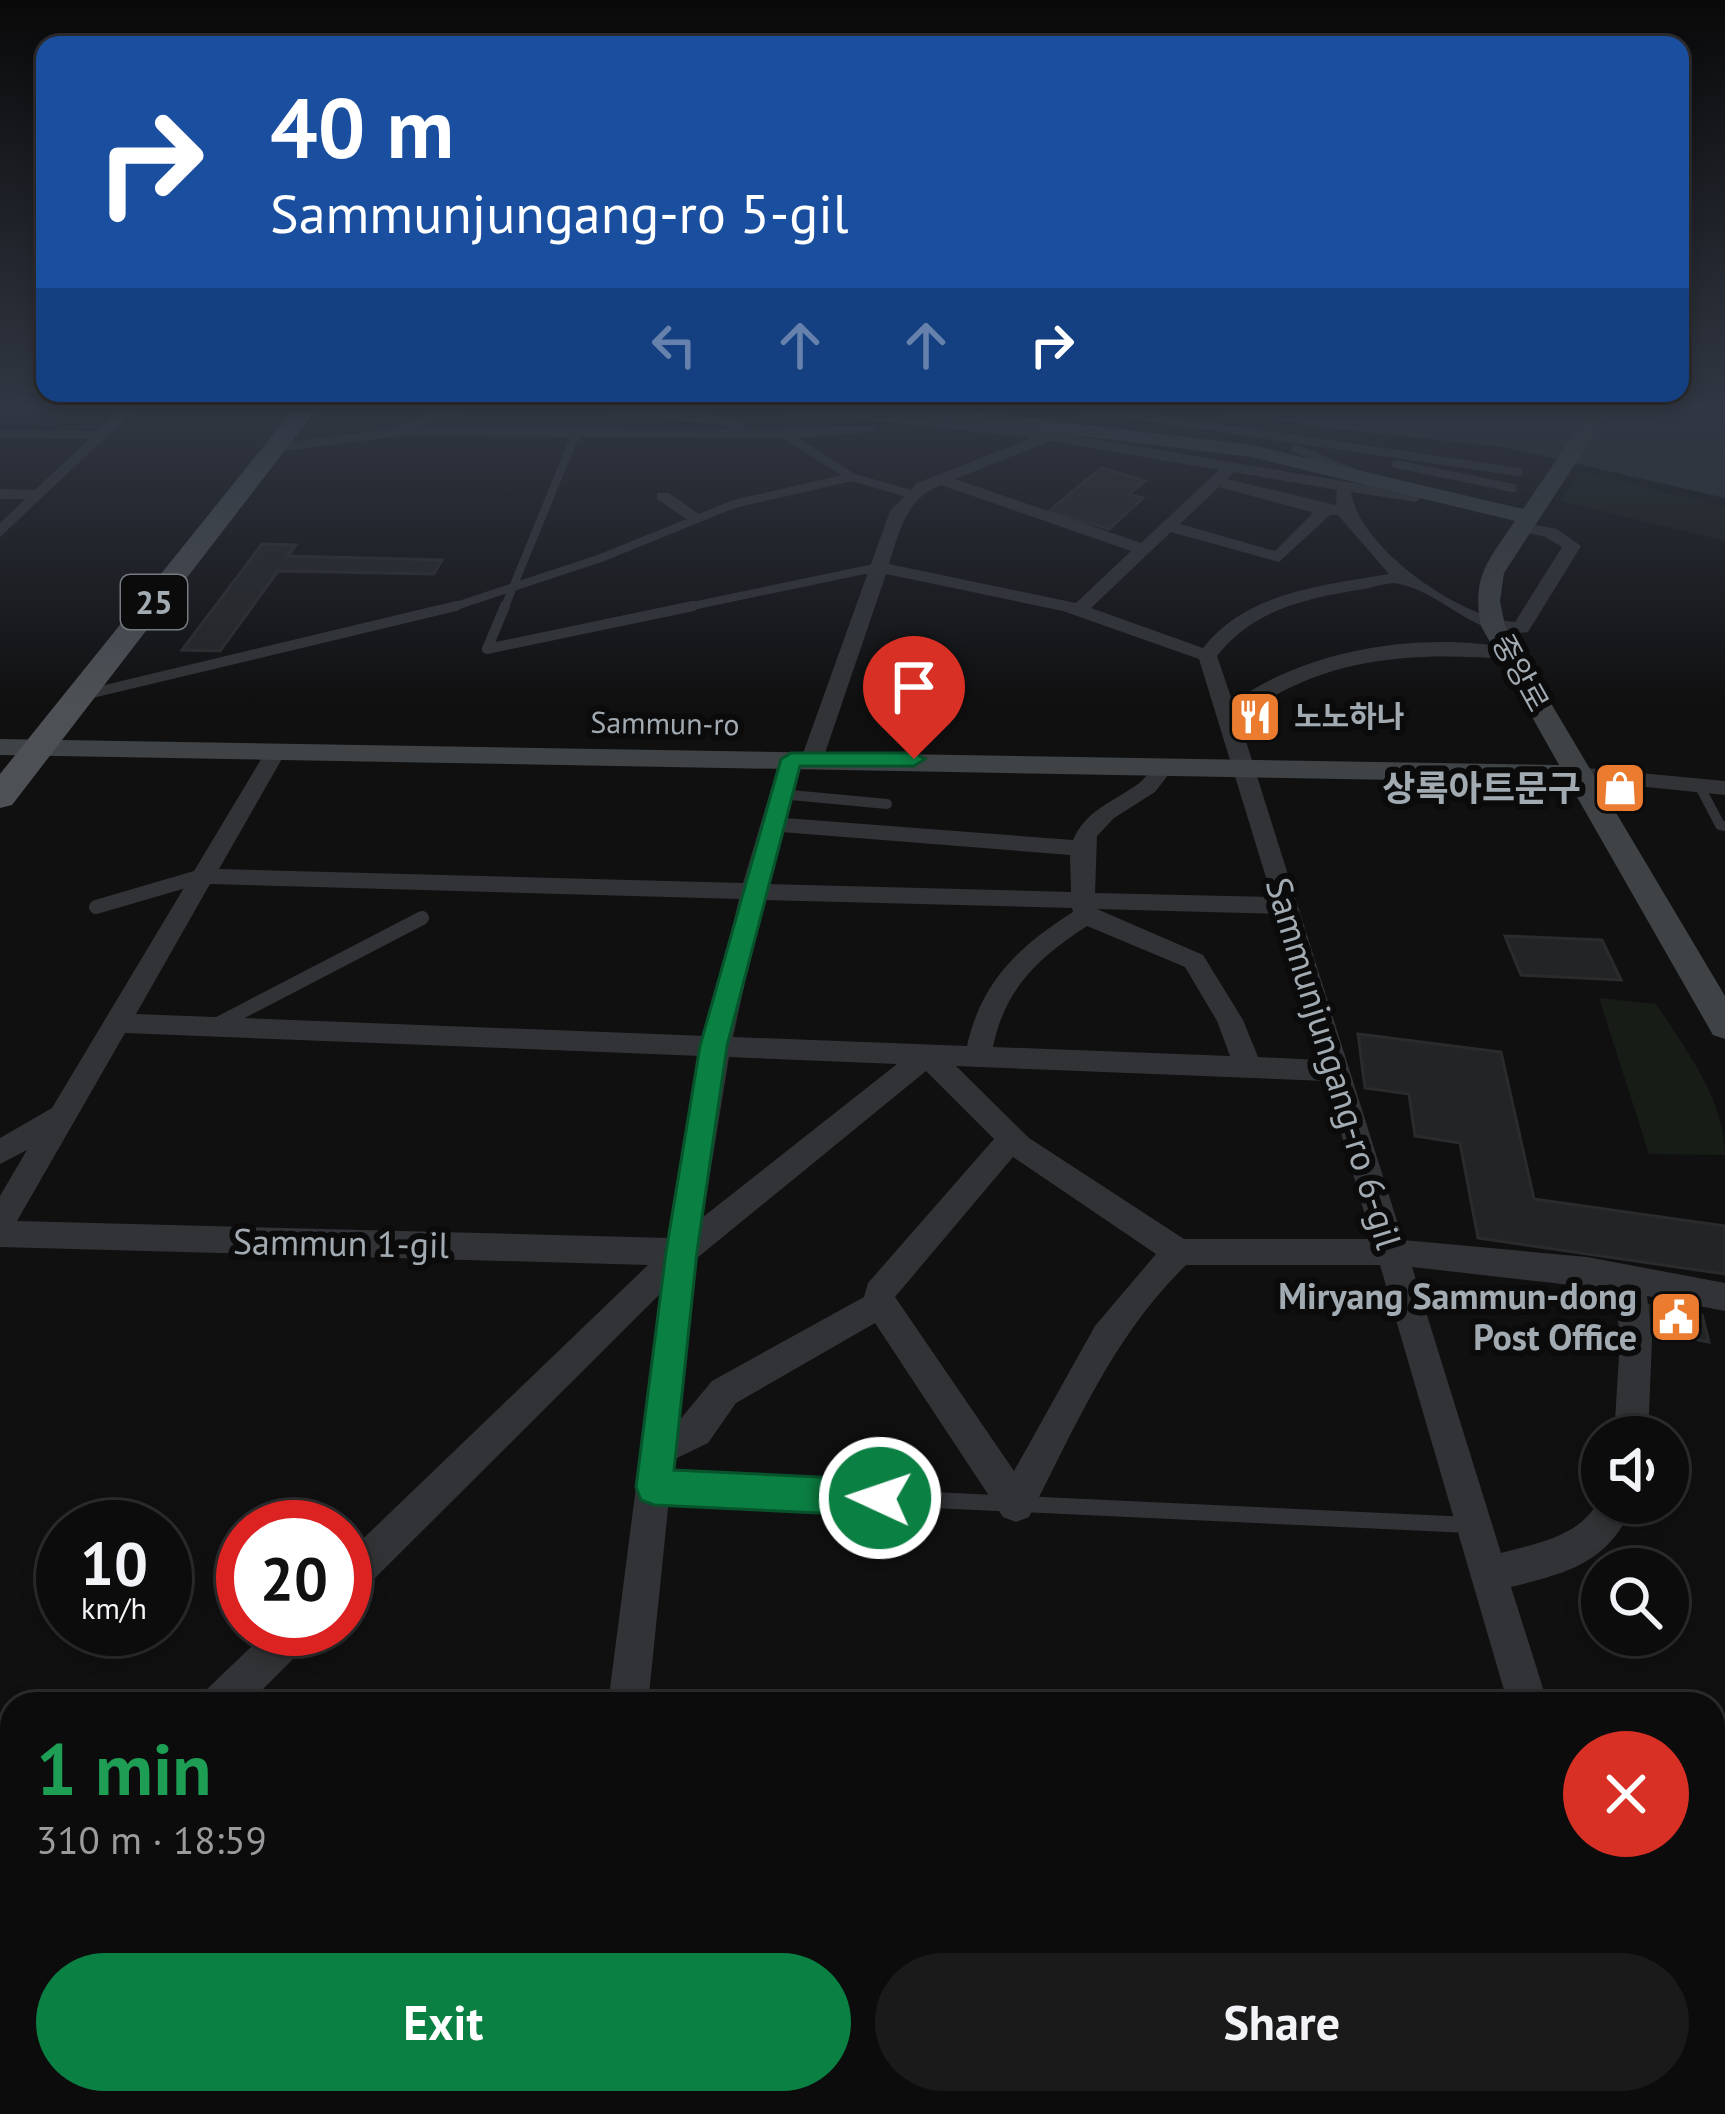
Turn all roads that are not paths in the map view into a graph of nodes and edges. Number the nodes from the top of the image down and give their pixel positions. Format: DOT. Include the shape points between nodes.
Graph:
graph roads {
  1 [pos="28,505"];
  2 [pos="230,505"];
  3 [pos="547,505"];
  4 [pos="676,505"];
  5 [pos="732,505"];
  6 [pos="904,505"];
  7 [pos="1014,505"];
  8 [pos="1190,505"];
  9 [pos="1304,505"];
  10 [pos="1346,505"];
  11 [pos="1498,505"];
  12 [pos="1508,505"];
  13 [pos="1526,505"];
  14 [pos="1523,509"];
  15 [pos="1324,510"];
  16 [pos="1345,511"];
  17 [pos="698,519"];
  18 [pos="1167,526"];
  19 [pos="0,532"];
  20 [pos="1142,549"];
  21 [pos="879,567"];
  22 [pos="1401,578"];
  23 [pos="512,588"];
  24 [pos="1080,609"];
  25 [pos="1501,640"];
  26 [pos="1207,656"];
  27 [pos="79,697"];
  28 [pos="1228,717"];
  29 [pos="0,747"];
  30 [pos="40,747"];
  31 [pos="276,751"];
  32 [pos="802,759"];
  33 [pos="1165,765"];
  34 [pos="1245,767"];
  35 [pos="1576,774"];
  36 [pos="1699,785"];
  37 [pos="1725,788"];
  38 [pos="780,794"];
  39 [pos="0,797"];
  40 [pos="887,804"];
  41 [pos="1720,812"];
  42 [pos="770,825"];
  43 [pos="1725,826"];
  44 [pos="1082,848"];
  45 [pos="202,876"];
  46 [pos="753,888"];
  47 [pos="1287,906"];
  48 [pos="96,907"];
  49 [pos="1085,908"];
  50 [pos="422,918"];
  51 [pos="116,1023"];
  52 [pos="1725,1026"];
  53 [pos="212,1027"];
  54 [pos="713,1046"];
  55 [pos="927,1055"];
  56 [pos="978,1057"];
  57 [pos="1248,1067"];
  58 [pos="1336,1071"];
  59 [pos="62,1115"];
  60 [pos="1012,1138"];
  61 [pos="0,1152"];
  62 [pos="0,1223"];
  63 [pos="0,1234"];
  64 [pos="682,1252"];
  65 [pos="1179,1252"];
  66 [pos="1391,1252"];
  67 [pos="1630,1279"];
  68 [pos="1725,1297"];
  69 [pos="880,1304"];
  70 [pos="1632,1416"];
  71 [pos="658,1450"];
  72 [pos="654,1487"];
  73 [pos="1016,1504"];
  74 [pos="1604,1524"];
  75 [pos="1474,1525"];
  76 [pos="372,1556"];
  77 [pos="1489,1574"];
  78 [pos="269,1656"];
  79 [pos="232,1692"];
  80 [pos="629,1692"];
  81 [pos="1524,1692"];
  1 -- 19 [label="street"];
  2 -- 27 [label="main road, 25"];
  3 -- 23 [label="lane"];
  4 -- 17 [label="street"];
  5 -- 17 [label="lane"];
  6 -- 21 [label="street"];
  7 -- 20 [label="street"];
  8 -- 18 [label="street"];
  9 -- 15 [label="street"];
  10 -- 16 [label="street"];
  11 -- 14 [label="street"];
  12 -- 14 [label="lane"];
  13 -- 14 [label="street, 중앙로"];
  14 -- 25 [label="street, 중앙로" via="1492,573 1488,601"];
  14 -- 25 [label="street" via="1572,547 1521,628"];
  15 -- 16 [label="street"];
  15 -- 18 [label="street" via="1279,557"];
  16 -- 22 [label="street"];
  17 -- 23 [label="lane"];
  18 -- 20 [label="street"];
  20 -- 24 [label="street"];
  21 -- 23 [label="lane" via="487,649"];
  21 -- 24 [label="street"];
  21 -- 32 [label="street"];
  22 -- 25 [label="street"];
  22 -- 26 [label="street" via="1262,607 1217,639"];
  23 -- 27 [label="lane"];
  24 -- 26 [label="street"];
  25 -- 28 [label="street" via="1373,654 1281,681"];
  25 -- 35 [label="street, 중앙로"];
  26 -- 28 [label="street, Sammunjungang-ro 6-gil"];
  27 -- 30 [label="main road, 25"];
  28 -- 34 [label="street, Sammunjungang-ro 6-gil"];
  29 -- 30 [label="street, Sammun-ro"];
  30 -- 31 [label="street, Sammun-ro"];
  30 -- 39 [label="main road, 25"];
  31 -- 32 [label="street, Sammun-ro"];
  31 -- 45 [label="street"];
  32 -- 33 [label="street, Sammun-ro"];
  32 -- 38 [label="street"];
  33 -- 34 [label="street, Sammun-ro"];
  33 -- 44 [label="street" via="1161,776 1111,809"];
  34 -- 35 [label="street, Sammun-ro"];
  34 -- 47 [label="street, Sammunjungang-ro 6-gil"];
  35 -- 36 [label="street"];
  35 -- 52 [label="street, 중앙로"];
  36 -- 37 [label="street"];
  36 -- 41 [label="lane"];
  38 -- 40 [label="lane"];
  38 -- 42 [label="street"];
  41 -- 43 [label="lane"];
  42 -- 44 [label="street"];
  42 -- 46 [label="street"];
  44 -- 49 [label="street"];
  45 -- 46 [label="street"];
  45 -- 48 [label="lane"];
  45 -- 51 [label="street"];
  46 -- 49 [label="street"];
  46 -- 54 [label="street"];
  47 -- 49 [label="street"];
  47 -- 58 [label="street, Sammunjungang-ro 6-gil"];
  49 -- 56 [label="street" via="1014,964 984,1021"];
  49 -- 57 [label="street" via="1194,961"];
  50 -- 53 [label="lane"];
  51 -- 53 [label="street"];
  51 -- 59 [label="street"];
  53 -- 54 [label="street"];
  54 -- 55 [label="street"];
  54 -- 64 [label="street"];
  55 -- 56 [label="street"];
  55 -- 60 [label="street"];
  55 -- 64 [label="street"];
  56 -- 57 [label="street"];
  57 -- 58 [label="street"];
  58 -- 66 [label="street, Sammunjungang-ro 6-gil"];
  59 -- 61 [label="street"];
  59 -- 62 [label="street"];
  60 -- 65 [label="street"];
  60 -- 69 [label="street" via="879,1293"];
  63 -- 64 [label="street, Sammun 1-gil"];
  64 -- 71 [label="street"];
  64 -- 76 [label="street"];
  65 -- 66 [label="street"];
  65 -- 73 [label="street" via="1114,1324"];
  66 -- 67 [label="street"];
  66 -- 75 [label="street, Sammunjungang-ro 6-gil"];
  67 -- 68 [label="street"];
  67 -- 70 [label="street"];
  69 -- 71 [label="street" via="724,1392 696,1431"];
  69 -- 73 [label="street"];
  71 -- 72 [label="street"];
  72 -- 73 [label="lane"];
  72 -- 80 [label="street"];
  73 -- 75 [label="lane"];
  74 -- 77 [label="street" via="1586,1544"];
  75 -- 77 [label="street, Sammunjungang-ro 6-gil"];
  77 -- 81 [label="street, Sammunjungang-ro 6-gil"];
  78 -- 79 [label="street"];
}
